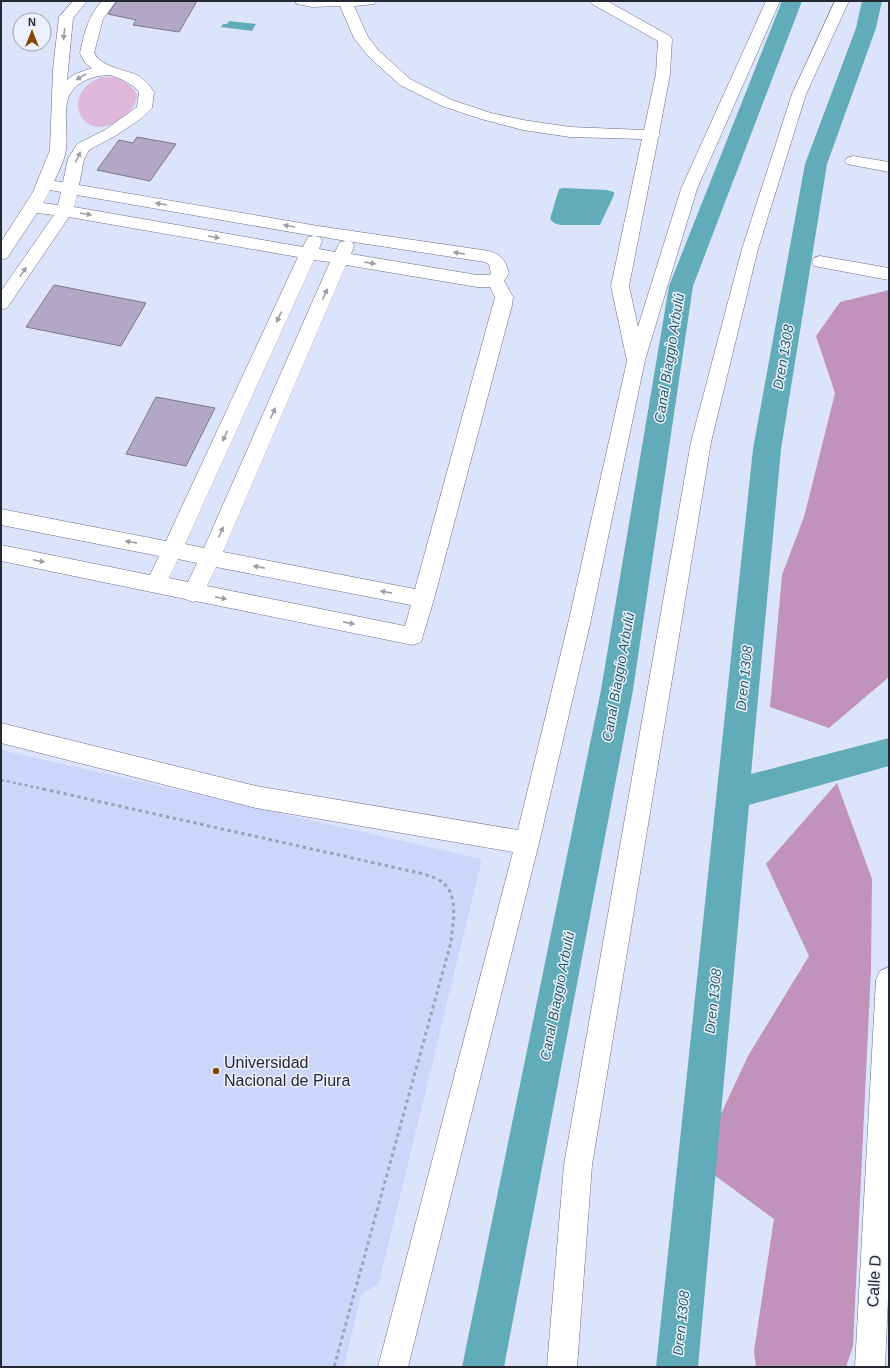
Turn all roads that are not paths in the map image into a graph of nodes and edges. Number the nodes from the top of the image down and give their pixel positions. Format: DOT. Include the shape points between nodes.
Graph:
graph roads {
  1 [pos="80,1"];
  2 [pos="109,1"];
  3 [pos="302,1"];
  4 [pos="369,1"];
  5 [pos="597,1"];
  6 [pos="773,1"];
  7 [pos="842,1"];
  8 [pos="345,2"];
  9 [pos="114,71"];
  10 [pos="59,102"];
  11 [pos="59,123"];
  12 [pos="110,133"];
  13 [pos="652,134"];
  14 [pos="853,161"];
  15 [pos="889,167"];
  16 [pos="44,184"];
  17 [pos="70,189"];
  18 [pos="34,207"];
  19 [pos="65,210"];
  20 [pos="318,231"];
  21 [pos="350,236"];
  22 [pos="308,253"];
  23 [pos="1,254"];
  24 [pos="341,259"];
  25 [pos="820,262"];
  26 [pos="889,274"];
  27 [pos="496,281"];
  28 [pos="1,304"];
  29 [pos="636,361"];
  30 [pos="1,517"];
  31 [pos="173,550"];
  32 [pos="1,553"];
  33 [pos="210,557"];
  34 [pos="156,585"];
  35 [pos="193,592"];
  36 [pos="424,599"];
  37 [pos="1,733"];
  38 [pos="527,843"];
  39 [pos="889,980"];
  40 [pos="392,1367"];
  41 [pos="562,1367"];
  42 [pos="870,1367"];
  1 -- 10 [label="street, one-way" via="66,17 61,52"];
  2 -- 9 [label="street" via="94,20 87,54 92,62"];
  3 -- 8 [label="street"];
  4 -- 8 [label="street"];
  5 -- 13 [label="street" via="665,39 663,74"];
  6 -- 29 [label="street" via="689,189"];
  7 -- 41 [label="street" via="799,94 750,249 701,442 578,1165"];
  8 -- 13 [label="street" via="361,38 373,53 405,82 447,103 523,125 570,132"];
  9 -- 10 [label="street, one-way" via="85,74 67,88"];
  9 -- 12 [label="street" via="139,82 147,92 144,108"];
  10 -- 11 [label="street"];
  11 -- 12 [label="street" via="74,132 94,136"];
  11 -- 16 [label="street" via="58,150"];
  17 -- 12 [label="street, one-way" via="76,159 83,147"];
  13 -- 29 [label="street" via="620,286"];
  14 -- 15 [label="street"];
  16 -- 17 [label="street"];
  16 -- 18 [label="street"];
  17 -- 19 [label="street"];
  20 -- 17 [label="street, one-way"];
  18 -- 19 [label="street"];
  18 -- 23 [label="street"];
  19 -- 22 [label="street, one-way"];
  28 -- 19 [label="street, one-way"];
  20 -- 21 [label="street"];
  20 -- 22 [label="street"];
  21 -- 24 [label="street"];
  27 -- 21 [label="street, one-way" via="500,273 497,261 489,257"];
  22 -- 24 [label="street"];
  22 -- 31 [label="street, one-way"];
  24 -- 27 [label="street, one-way" via="478,281"];
  33 -- 24 [label="street, one-way"];
  25 -- 26 [label="street"];
  27 -- 36 [label="street" via="504,296 503,305"];
  29 -- 38 [label="street" via="579,624"];
  31 -- 30 [label="street, one-way"];
  31 -- 33 [label="street"];
  31 -- 34 [label="street"];
  32 -- 34 [label="street, one-way"];
  33 -- 35 [label="street"];
  36 -- 33 [label="street, one-way"];
  34 -- 35 [label="street"];
  35 -- 36 [label="street, one-way" via="414,636"];
  37 -- 38 [label="street" via="256,797"];
  38 -- 40 [label="street"];
  39 -- 42 [label="street, Calle D"];
}
